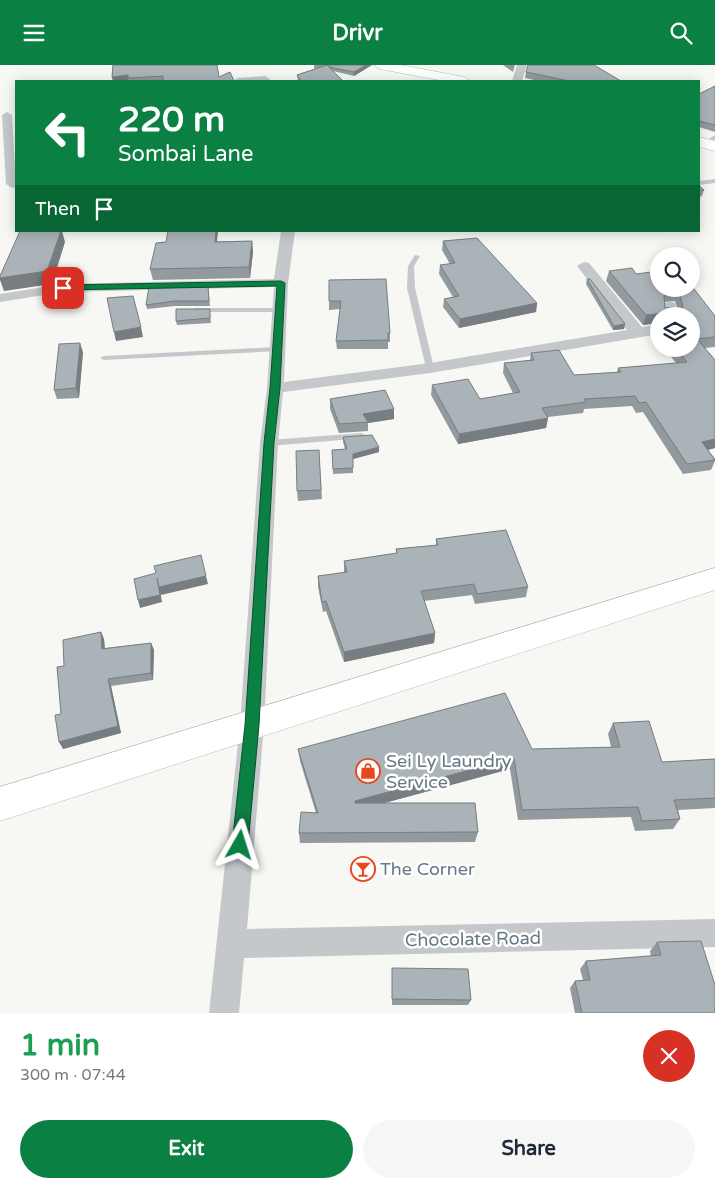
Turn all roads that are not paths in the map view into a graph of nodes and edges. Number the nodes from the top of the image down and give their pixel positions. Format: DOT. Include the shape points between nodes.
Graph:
graph roads {
  1 [pos="380,65"];
  2 [pos="522,65"];
  3 [pos="422,69"];
  4 [pos="264,78"];
  5 [pos="247,80"];
  6 [pos="460,80"];
  7 [pos="517,80"];
  8 [pos="7,115"];
  9 [pos="715,181"];
  10 [pos="700,183"];
  11 [pos="9,185"];
  12 [pos="288,232"];
  13 [pos="417,256"];
  14 [pos="584,266"];
  15 [pos="266,283"];
  16 [pos="0,298"];
  17 [pos="279,309"];
  18 [pos="187,310"];
  19 [pos="650,331"];
  20 [pos="638,333"];
  21 [pos="276,349"];
  22 [pos="104,358"];
  23 [pos="430,368"];
  24 [pos="275,388"];
  25 [pos="371,436"];
  26 [pos="269,443"];
  27 [pos="715,579"];
  28 [pos="252,725"];
  29 [pos="0,804"];
  30 [pos="715,933"];
  31 [pos="230,944"];
  32 [pos="224,1013"];
  1 -- 3 [label="street"];
  2 -- 7 [label="street"];
  3 -- 6 [label="street"];
  4 -- 5 [label="street"];
  8 -- 11 [label="street"];
  9 -- 10 [label="lane"];
  12 -- 15 [label="street"];
  13 -- 23 [label="lane" via="411,265 411,288"];
  14 -- 20 [label="street"];
  15 -- 16 [label="street" via="63,288"];
  15 -- 17 [label="street"];
  17 -- 18 [label="lane"];
  17 -- 21 [label="street"];
  19 -- 20 [label="street"];
  20 -- 23 [label="street"];
  21 -- 22 [label="lane"];
  21 -- 24 [label="street"];
  23 -- 24 [label="street"];
  24 -- 26 [label="street"];
  25 -- 26 [label="lane"];
  26 -- 28 [label="street"];
  27 -- 28 [label="street"];
  28 -- 29 [label="street"];
  28 -- 31 [label="street"];
  30 -- 31 [label="street, Chocolate Road"];
  31 -- 32 [label="street"];
}
